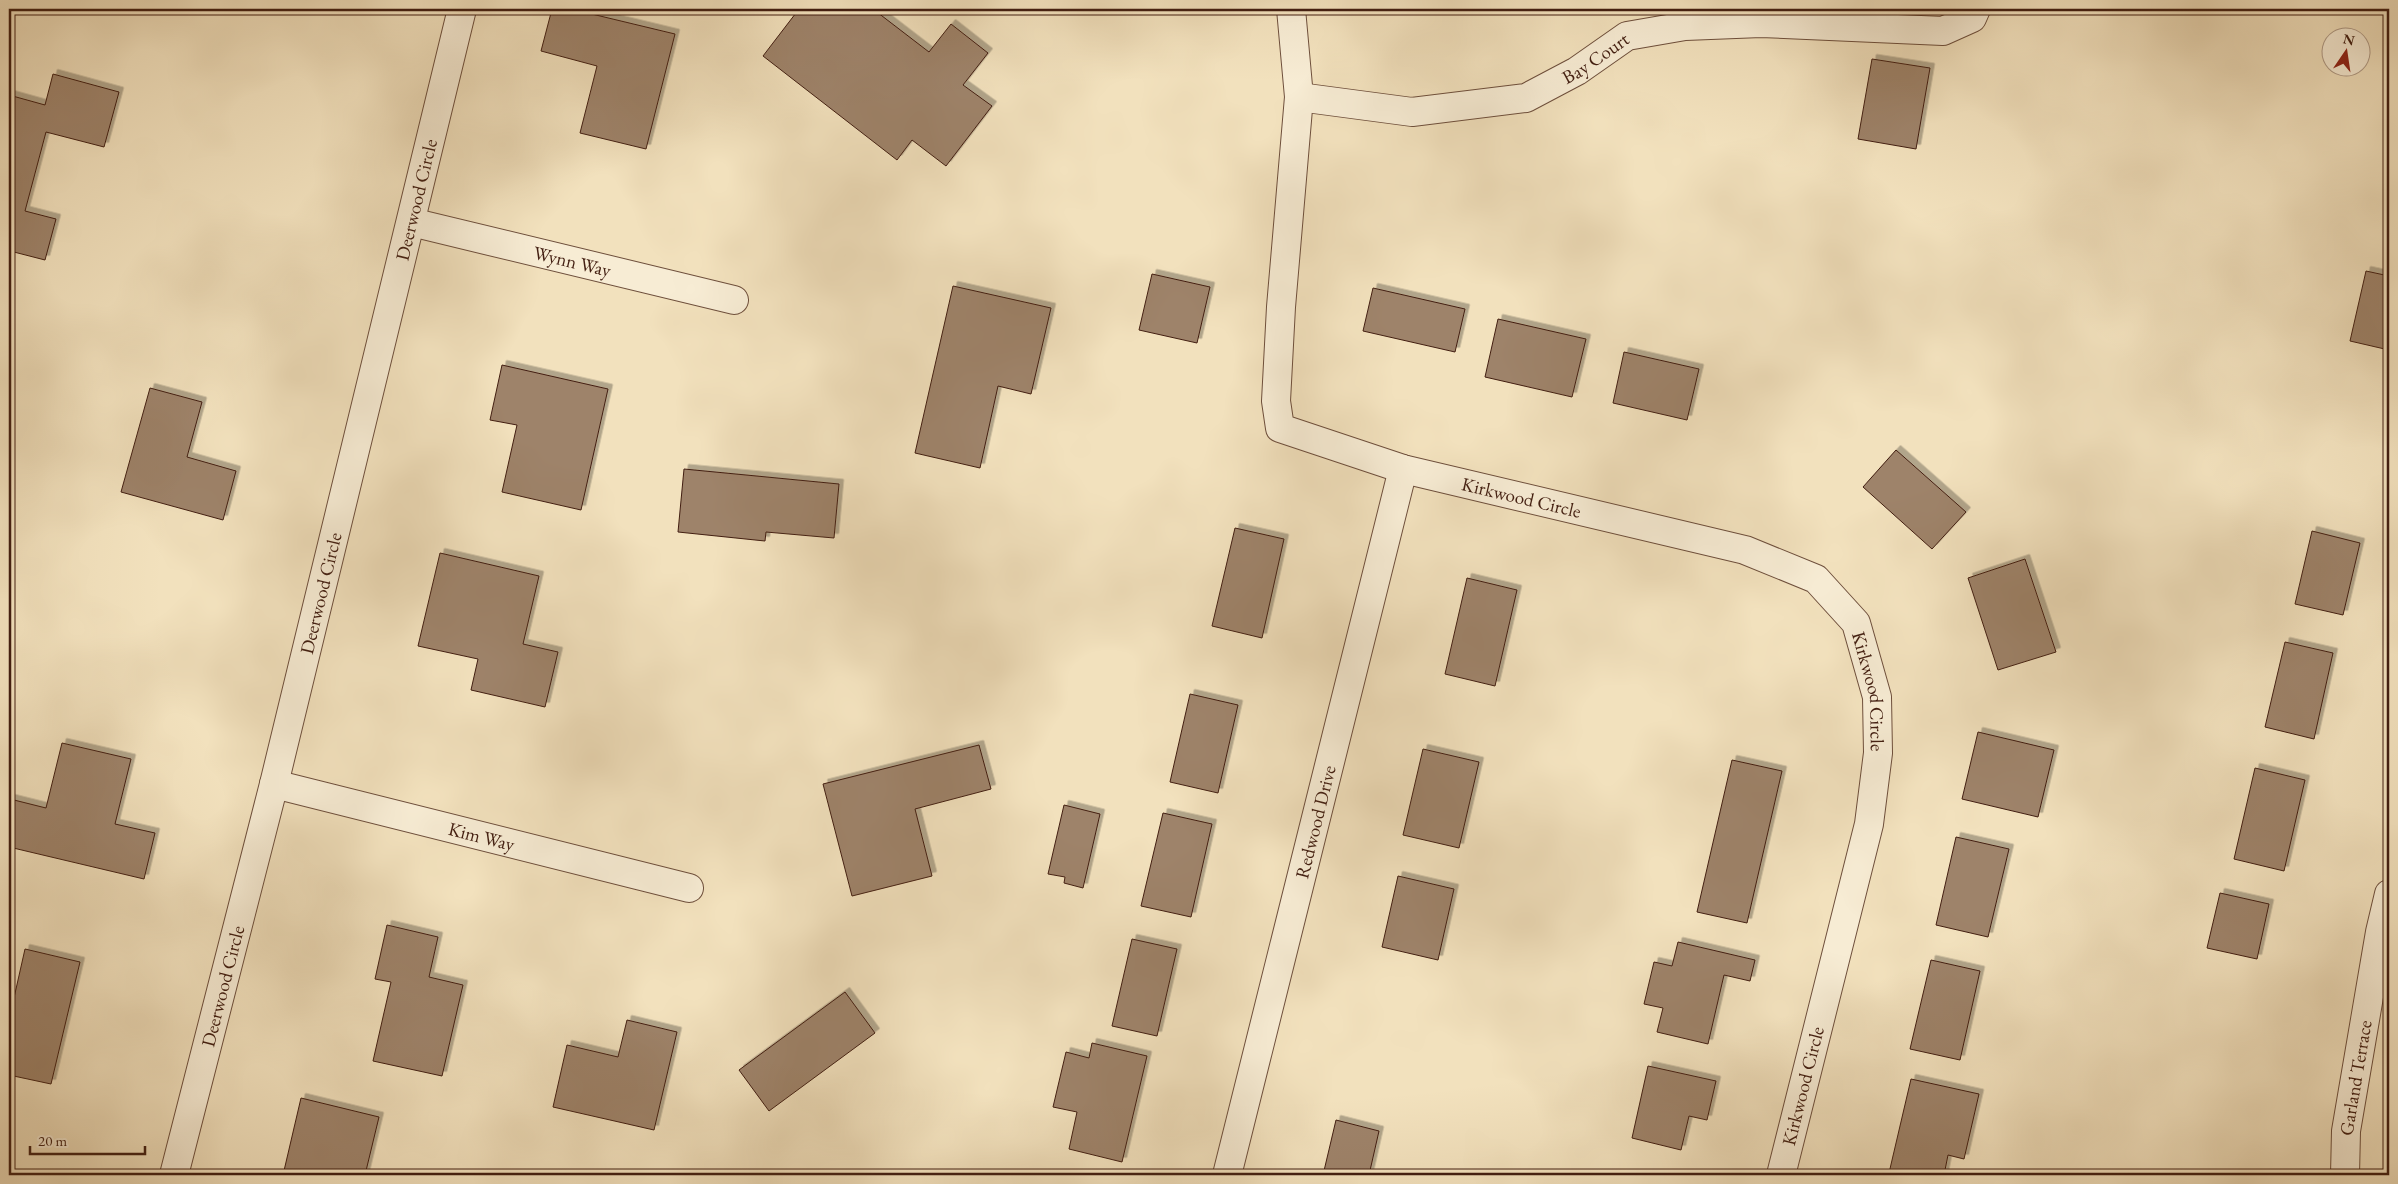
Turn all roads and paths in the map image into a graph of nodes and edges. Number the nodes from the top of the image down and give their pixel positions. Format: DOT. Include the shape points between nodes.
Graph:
graph roads {
  1 [pos="462,9"];
  2 [pos="1292,9"];
  3 [pos="1976,9"];
  4 [pos="1299,97"];
  5 [pos="410,222"];
  6 [pos="734,300"];
  7 [pos="1403,469"];
  8 [pos="274,784"];
  9 [pos="689,888"];
  10 [pos="2389,894"];
  11 [pos="174,1175"];
  12 [pos="1227,1175"];
  13 [pos="1781,1175"];
  14 [pos="2345,1175"];
  1 -- 5 [label="street, Deerwood Circle"];
  2 -- 4 [label="street"];
  3 -- 4 [label="street, Bay Court" via="1972,18 1943,31 1761,23 1685,26 1627,36 1577,71 1526,98 1412,112"];
  4 -- 7 [label="street, Kirkwood Circle" via="1281,307 1276,401 1280,428"];
  5 -- 6 [label="street, Wynn Way"];
  5 -- 8 [label="street, Deerwood Circle"];
  7 -- 12 [label="street, Redwood Drive"];
  7 -- 13 [label="street, Kirkwood Circle" via="1745,550 1816,578 1856,623 1877,697 1878,753 1869,824"];
  8 -- 9 [label="street, Kim Way"];
  8 -- 11 [label="street, Deerwood Circle"];
  10 -- 14 [label="street, Garland Terrace" via="2346,1131"];
}
